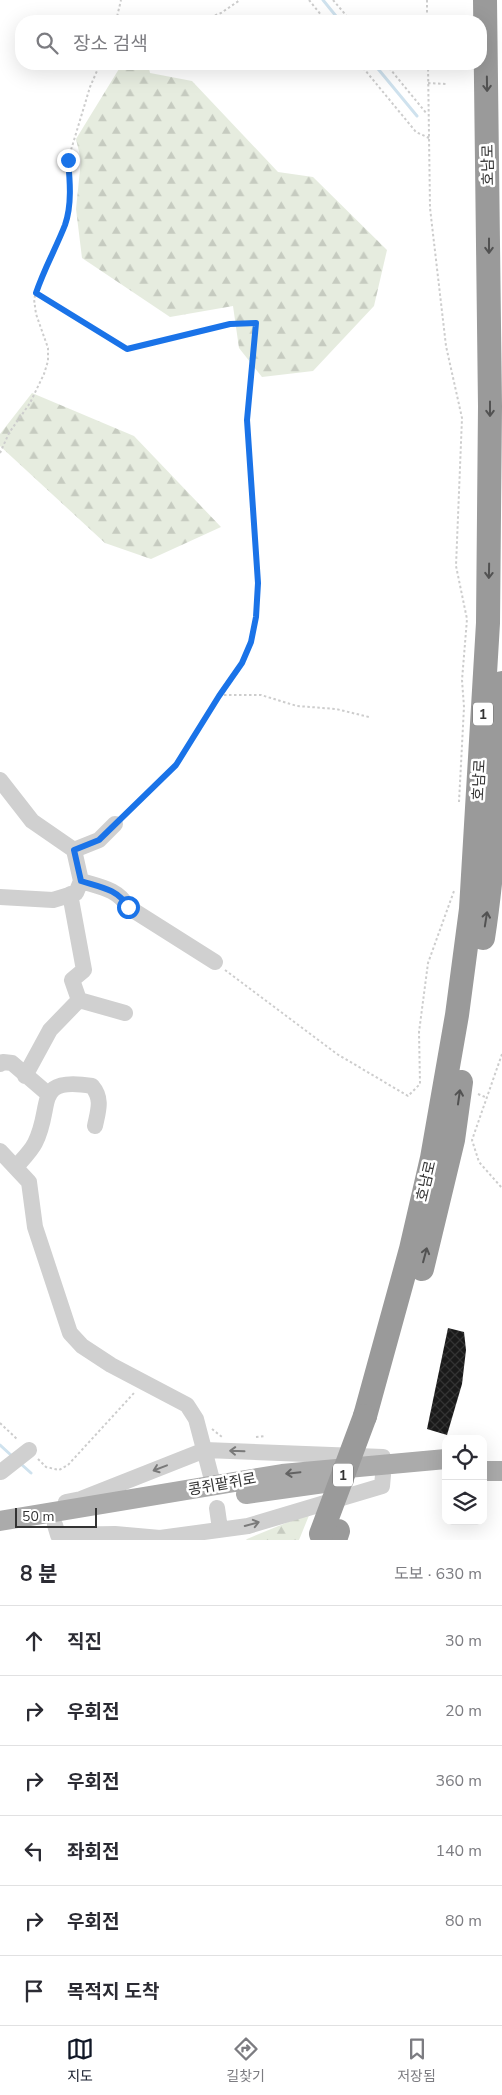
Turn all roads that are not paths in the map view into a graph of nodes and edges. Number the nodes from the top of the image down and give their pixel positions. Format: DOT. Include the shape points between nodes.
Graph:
graph roads {
  1 [pos="485,0"];
  2 [pos="501,0"];
  3 [pos="485,15"];
  4 [pos="502,58"];
  5 [pos="486,70"];
  6 [pos="502,683"];
  7 [pos="0,780"];
  8 [pos="115,824"];
  9 [pos="74,850"];
  10 [pos="81,881"];
  11 [pos="70,894"];
  12 [pos="0,896"];
  13 [pos="215,962"];
  14 [pos="78,1000"];
  15 [pos="125,1013"];
  16 [pos="0,1064"];
  17 [pos="25,1076"];
  18 [pos="48,1094"];
  19 [pos="95,1126"];
  20 [pos="0,1151"];
  21 [pos="16,1167"];
  22 [pos="371,1418"];
  23 [pos="205,1450"];
  24 [pos="26,1452"];
  25 [pos="487,1458"];
  26 [pos="502,1458"];
  27 [pos="442,1460"];
  28 [pos="4,1470"];
  29 [pos="385,1470"];
  30 [pos="487,1471"];
  31 [pos="502,1471"];
  32 [pos="442,1472"];
  33 [pos="211,1476"];
  34 [pos="217,1508"];
  35 [pos="52,1519"];
  36 [pos="0,1520"];
  37 [pos="220,1529"];
  38 [pos="0,1534"];
  39 [pos="328,1536"];
  1 -- 3 [label="highway, 호남로 / 1, one-way"];
  2 -- 4 [label="highway"];
  5 -- 22 [label="highway, 호남로 / 1, one-way" via="490,406 488,623 471,910 457,1016 432,1158"];
  22 -- 6 [label="highway, 호남로 / 1, one-way" via="428,1245 453,1140 488,904"];
  7 -- 9 [label="street" via="32,821"];
  8 -- 9 [label="street" via="99,840"];
  9 -- 10 [label="street"];
  10 -- 11 [label="street" via="76,893"];
  10 -- 13 [label="street" via="112,890 123,898 128,907"];
  11 -- 12 [label="street" via="53,900"];
  11 -- 14 [label="street" via="84,970 72,980"];
  14 -- 15 [label="street"];
  14 -- 17 [label="street" via="50,1030"];
  16 -- 17 [label="street" via="12,1063"];
  17 -- 18 [label="street"];
  18 -- 19 [label="street" via="69,1083 92,1086 98,1093 100,1104"];
  18 -- 21 [label="street" via="36,1142"];
  20 -- 21 [label="street"];
  21 -- 23 [label="street" via="29,1182 35,1227 70,1334 104,1360 187,1406 196,1419"];
  22 -- 39 [label="highway, 호남로 / 1"];
  29 -- 23 [label="street, one-way" via="383,1457"];
  23 -- 33 [label="street"];
  23 -- 35 [label="street, one-way" via="81,1498 46,1506"];
  24 -- 28 [label="street"];
  25 -- 26 [label="main road"];
  27 -- 29 [label="main road, 콩쥐팥쥐로"];
  29 -- 32 [label="main road, 콩쥐팥쥐로"];
  29 -- 35 [label="main road, 콩쥐팥쥐로" via="282,1474"];
  37 -- 29 [label="street, one-way" via="248,1526 382,1486"];
  30 -- 31 [label="main road"];
  34 -- 37 [label="street"];
  35 -- 36 [label="main road, 콩쥐팥쥐로"];
  35 -- 37 [label="street" via="58,1536 115,1534 160,1538"];
  35 -- 38 [label="main road, 콩쥐팥쥐로"];
}
